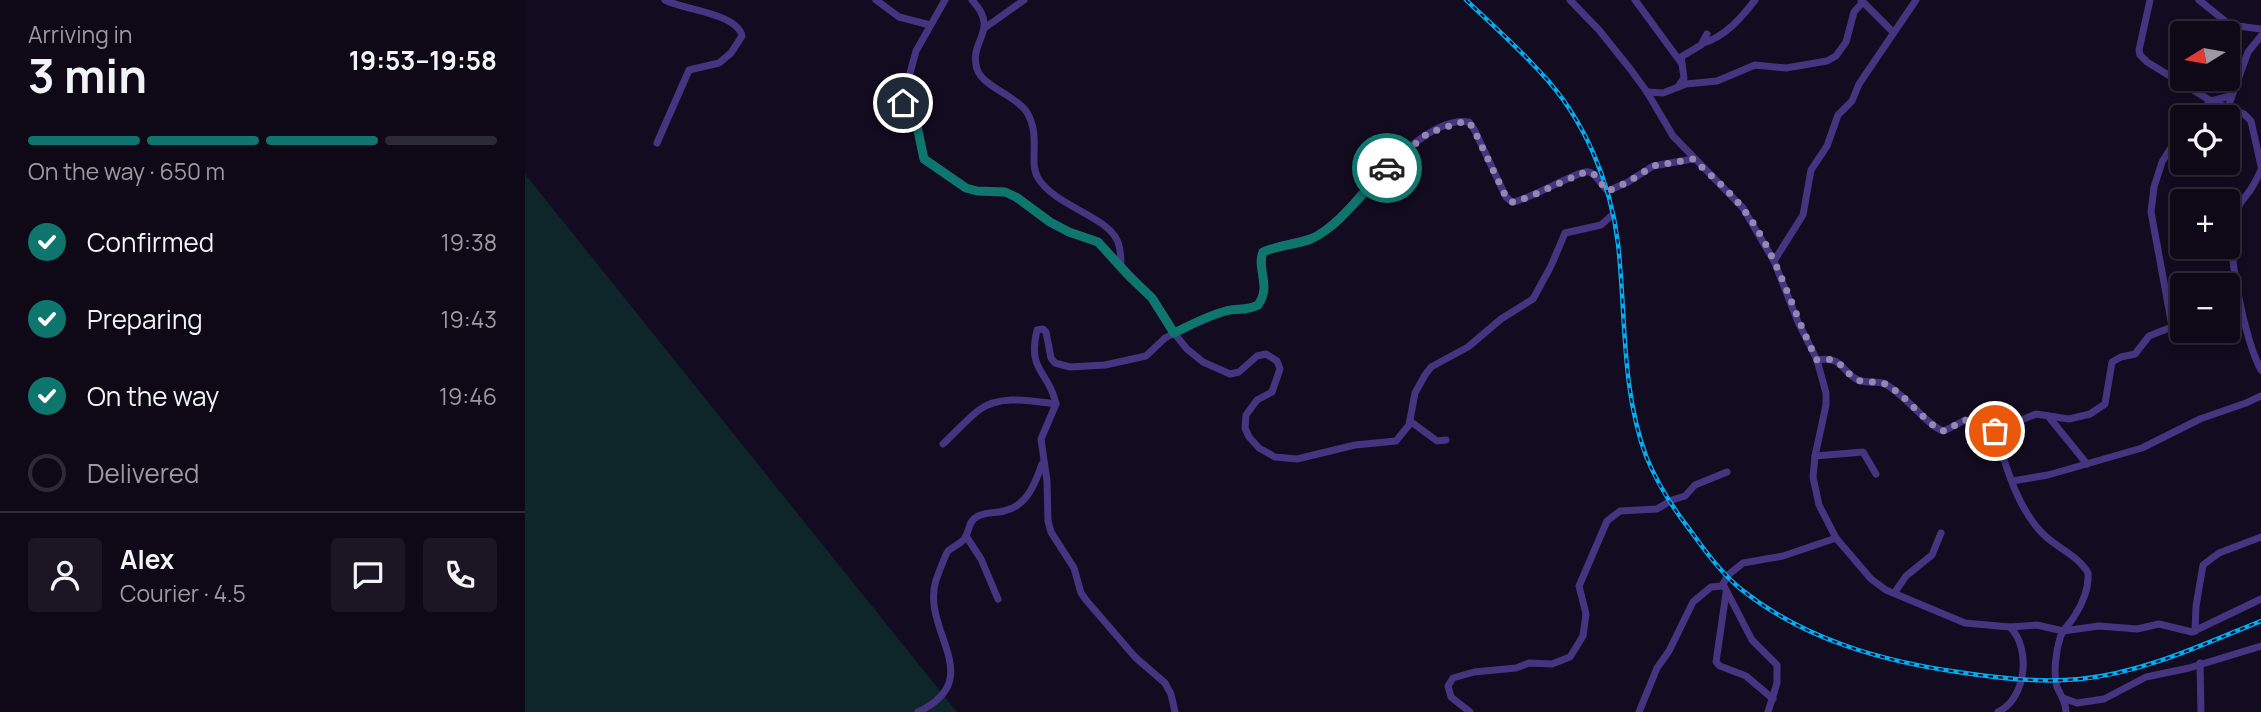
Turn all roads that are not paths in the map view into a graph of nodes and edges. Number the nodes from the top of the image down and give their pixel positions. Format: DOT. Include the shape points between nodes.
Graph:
graph roads {
  1 [pos="665,0"];
  2 [pos="876,0"];
  3 [pos="945,0"];
  4 [pos="972,0"];
  5 [pos="1024,0"];
  6 [pos="1570,0"];
  7 [pos="1635,0"];
  8 [pos="1755,0"];
  9 [pos="1916,0"];
  10 [pos="2150,0"];
  11 [pos="2199,0"];
  12 [pos="1862,1"];
  13 [pos="2225,21"];
  14 [pos="930,25"];
  15 [pos="2240,26"];
  16 [pos="986,27"];
  17 [pos="2261,29"];
  18 [pos="1893,32"];
  19 [pos="1707,34"];
  20 [pos="2261,36"];
  21 [pos="1703,43"];
  22 [pos="1682,64"];
  23 [pos="2170,74"];
  24 [pos="1677,87"];
  25 [pos="2197,91"];
  26 [pos="1647,92"];
  27 [pos="2230,96"];
  28 [pos="2211,101"];
  29 [pos="2207,105"];
  30 [pos="2222,105"];
  31 [pos="2228,105"];
  32 [pos="2240,113"];
  33 [pos="657,143"];
  34 [pos="2170,149"];
  35 [pos="1693,159"];
  36 [pos="2261,168"];
  37 [pos="1611,216"];
  38 [pos="1774,261"];
  39 [pos="1122,268"];
  40 [pos="2235,273"];
  41 [pos="2240,300"];
  42 [pos="2170,315"];
  43 [pos="2170,327"];
  44 [pos="1174,333"];
  45 [pos="1817,360"];
  46 [pos="2261,370"];
  47 [pos="2261,396"];
  48 [pos="1056,404"];
  49 [pos="2048,416"];
  50 [pos="1411,421"];
  51 [pos="1995,431"];
  52 [pos="1446,440"];
  53 [pos="943,444"];
  54 [pos="1815,457"];
  55 [pos="1044,460"];
  56 [pos="2087,464"];
  57 [pos="1727,472"];
  58 [pos="1876,474"];
  59 [pos="2012,481"];
  60 [pos="1941,533"];
  61 [pos="966,536"];
  62 [pos="2261,537"];
  63 [pos="1836,538"];
  64 [pos="1724,589"];
  65 [pos="1895,592"];
  66 [pos="998,599"];
  67 [pos="2261,599"];
  68 [pos="2010,627"];
  69 [pos="2063,631"];
  70 [pos="2195,631"];
  71 [pos="2261,646"];
  72 [pos="2200,663"];
  73 [pos="2063,698"];
  74 [pos="1773,699"];
  75 [pos="918,712"];
  76 [pos="1175,712"];
  77 [pos="1470,712"];
  78 [pos="1639,712"];
  79 [pos="1768,712"];
  80 [pos="1998,712"];
  81 [pos="2066,712"];
  82 [pos="2201,712"];
  1 -- 33 [label="street" via="736,24 742,36 719,63 688,69"];
  2 -- 14 [label="street" via="899,17"];
  3 -- 14 [label="street"];
  4 -- 16 [label="street"];
  5 -- 16 [label="street"];
  6 -- 26 [label="street"];
  7 -- 22 [label="street"];
  8 -- 21 [label="street" via="1731,27"];
  9 -- 18 [label="street"];
  10 -- 23 [label="street" via="2140,55"];
  11 -- 13 [label="street"];
  12 -- 18 [label="street"];
  12 -- 24 [label="street" via="1846,42 1833,59 1786,68 1755,65 1717,81"];
  14 -- 39 [label="street" via="916,51 903,103 917,126 924,159 966,188 1005,192 1050,222 1098,242"];
  15 -- 17 [label="street"];
  16 -- 39 [label="street" via="977,50 977,69 1027,113 1036,142 1036,176 1049,192 1116,237"];
  18 -- 38 [label="street" via="1859,83 1853,101 1835,120 1827,146 1811,170 1803,215"];
  19 -- 21 [label="street"];
  20 -- 27 [label="street" via="2248,52"];
  21 -- 22 [label="street" via="1684,53"];
  22 -- 24 [label="street" via="1684,78"];
  24 -- 26 [label="street" via="1663,93"];
  25 -- 28 [label="street"];
  26 -- 35 [label="street"];
  27 -- 28 [label="street"];
  27 -- 31 [label="street"];
  28 -- 29 [label="street"];
  28 -- 30 [label="street"];
  32 -- 36 [label="street" via="2251,121"];
  34 -- 42 [label="street" via="2154,187 2151,212"];
  35 -- 38 [label="street" via="1743,208"];
  35 -- 44 [label="street" via="1653,166 1608,191 1593,173 1585,172 1512,202 1469,122 1441,127 1416,141 1335,224 1310,240 1263,252 1265,288 1258,305 1227,310"];
  36 -- 40 [label="street" via="2232,221"];
  37 -- 50 [label="street" via="1601,225 1565,233 1533,299 1468,347 1431,367 1417,387"];
  38 -- 45 [label="street"];
  39 -- 44 [label="street" via="1152,298"];
  41 -- 46 [label="street"];
  43 -- 49 [label="street" via="2149,336 2135,355 2112,362 2102,408 2075,418"];
  44 -- 48 [label="street" via="1138,359 1070,367 1053,360 1046,332 1037,330 1034,360"];
  44 -- 50 [label="street" via="1203,362 1230,374 1257,356 1266,354 1277,361 1280,369 1272,392 1257,400 1246,415 1245,428 1259,448 1275,457 1297,458 1390,442 1400,438"];
  45 -- 51 [label="street" via="1837,360 1860,381 1886,384 1935,428 1944,431 1965,420"];
  45 -- 54 [label="street" via="1826,405"];
  47 -- 56 [label="street" via="2142,448"];
  48 -- 53 [label="street" via="994,402 981,408"];
  48 -- 55 [label="street" via="1042,434"];
  49 -- 51 [label="street" via="2028,416"];
  49 -- 56 [label="street"];
  50 -- 52 [label="street" via="1437,441"];
  51 -- 59 [label="street"];
  54 -- 58 [label="street" via="1863,452"];
  54 -- 63 [label="street" via="1816,493"];
  55 -- 61 [label="street" via="1023,503 977,516"];
  55 -- 76 [label="street" via="1051,532 1074,568 1081,593 1135,657 1165,683"];
  56 -- 59 [label="street"];
  57 -- 77 [label="street" via="1657,509 1629,509 1612,516 1580,582 1587,614 1574,654 1552,664 1529,663 1453,678 1448,686 1451,697"];
  59 -- 69 [label="street" via="2041,532 2088,573 2083,599"];
  60 -- 65 [label="street" via="1932,555 1906,576"];
  61 -- 66 [label="street"];
  61 -- 75 [label="street" via="947,553 935,583 937,622 951,664 948,687"];
  62 -- 70 [label="street" via="2219,553 2203,565"];
  63 -- 64 [label="street" via="1783,556 1743,563 1728,575"];
  63 -- 65 [label="street" via="1871,579"];
  64 -- 74 [label="street" via="1752,640 1777,665"];
  64 -- 74 [label="street" via="1716,662 1746,676"];
  64 -- 78 [label="street" via="1709,588 1693,602"];
  65 -- 68 [label="street" via="1965,624"];
  67 -- 70 [label="street"];
  68 -- 69 [label="street" via="2037,625"];
  68 -- 80 [label="street" via="2020,644 2022,680"];
  69 -- 70 [label="street" via="2159,624"];
  69 -- 73 [label="street" via="2056,679"];
  71 -- 72 [label="street"];
  72 -- 73 [label="street" via="2145,677 2104,699 2077,703"];
  72 -- 82 [label="street"];
  73 -- 81 [label="street"];
  74 -- 79 [label="street"];
}
